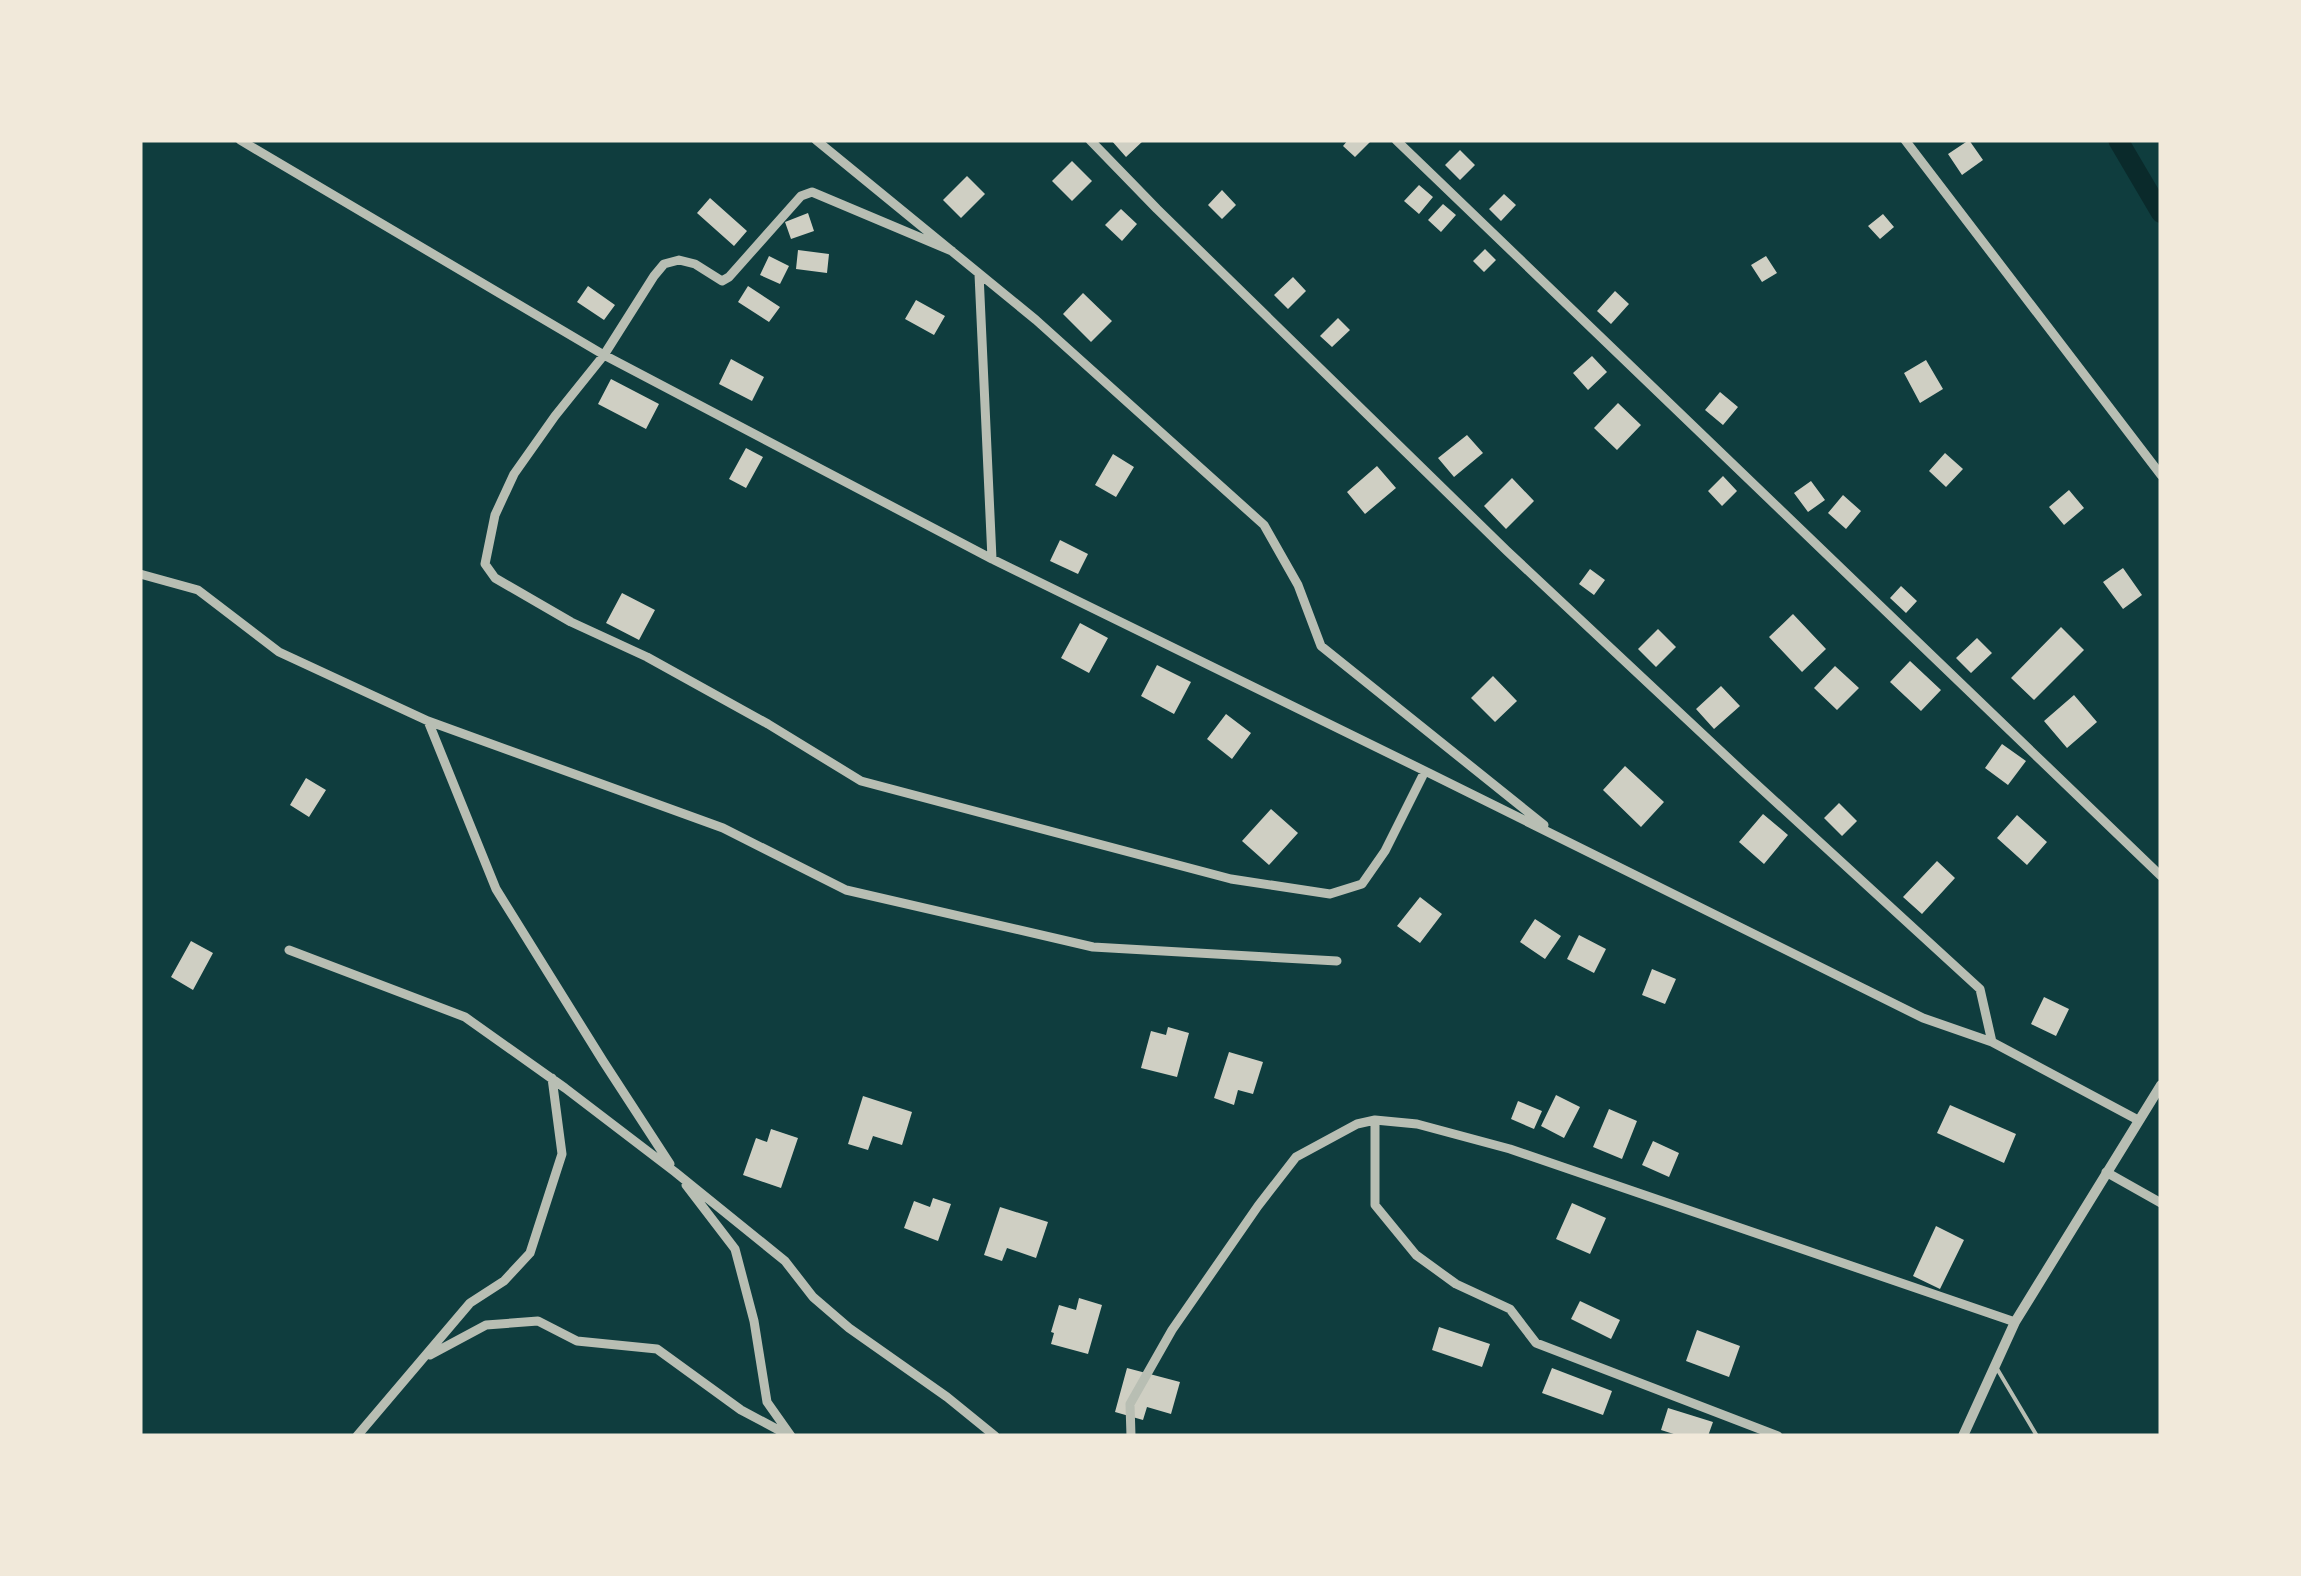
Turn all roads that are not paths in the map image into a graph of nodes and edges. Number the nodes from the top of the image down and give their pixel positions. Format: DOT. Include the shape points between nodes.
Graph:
graph roads {
  1 [pos="240,140"];
  2 [pos="816,140"];
  3 [pos="1090,140"];
  4 [pos="1396,140"];
  5 [pos="1905,140"];
  6 [pos="952,252"];
  7 [pos="979,274"];
  8 [pos="604,355"];
  9 [pos="2161,475"];
  10 [pos="992,560"];
  11 [pos="140,574"];
  12 [pos="428,721"];
  13 [pos="1425,771"];
  14 [pos="1558,836"];
  15 [pos="2161,876"];
  16 [pos="289,950"];
  17 [pos="1338,961"];
  18 [pos="1992,1042"];
  19 [pos="552,1078"];
  20 [pos="2161,1085"];
  21 [pos="1375,1120"];
  22 [pos="2138,1120"];
  23 [pos="675,1172"];
  24 [pos="2106,1172"];
  25 [pos="2161,1203"];
  26 [pos="2015,1322"];
  27 [pos="424,1358"];
  28 [pos="1995,1366"];
  29 [pos="357,1436"];
  30 [pos="789,1436"];
  31 [pos="995,1436"];
  32 [pos="1132,1436"];
  33 [pos="1778,1436"];
  34 [pos="1963,1436"];
  35 [pos="2037,1436"];
  1 -- 8 [label="street"];
  2 -- 6 [label="street"];
  3 -- 18 [label="street" via="1508,551 1980,989"];
  4 -- 15 [label="street"];
  5 -- 9 [label="street"];
  6 -- 7 [label="street"];
  6 -- 8 [label="street" via="812,192 801,196 729,277 722,280 678,260 664,264"];
  7 -- 10 [label="street"];
  7 -- 14 [label="street" via="1264,525 1322,646"];
  8 -- 10 [label="street"];
  8 -- 13 [label="street" via="514,474 495,515 484,564 495,578 571,622 648,657 861,781 1231,879 1330,894 1362,884"];
  10 -- 13 [label="street"];
  11 -- 12 [label="street" via="198,590 279,652"];
  12 -- 17 [label="street" via="723,828 846,890 1093,947"];
  12 -- 23 [label="street" via="496,889"];
  13 -- 14 [label="street"];
  14 -- 18 [label="street" via="1923,1018"];
  16 -- 19 [label="street" via="465,1018"];
  18 -- 22 [label="street"];
  19 -- 23 [label="street"];
  19 -- 27 [label="street" via="562,1154 530,1253 470,1303"];
  20 -- 22 [label="street"];
  21 -- 26 [label="street" via="1510,1149"];
  21 -- 32 [label="street" via="1296,1157 1258,1206 1130,1404"];
  21 -- 33 [label="street" via="1375,1205 1416,1255 1456,1284 1510,1309 1536,1343"];
  22 -- 24 [label="street"];
  23 -- 30 [label="street" via="736,1249 766,1402"];
  23 -- 31 [label="street" via="784,1261 849,1328"];
  24 -- 25 [label="street"];
  24 -- 26 [label="street"];
  26 -- 28 [label="street"];
  27 -- 29 [label="street"];
  27 -- 30 [label="street" via="486,1325 538,1321 577,1341 657,1349"];
  28 -- 34 [label="street"];
  28 -- 35 [label="lane"];
}
